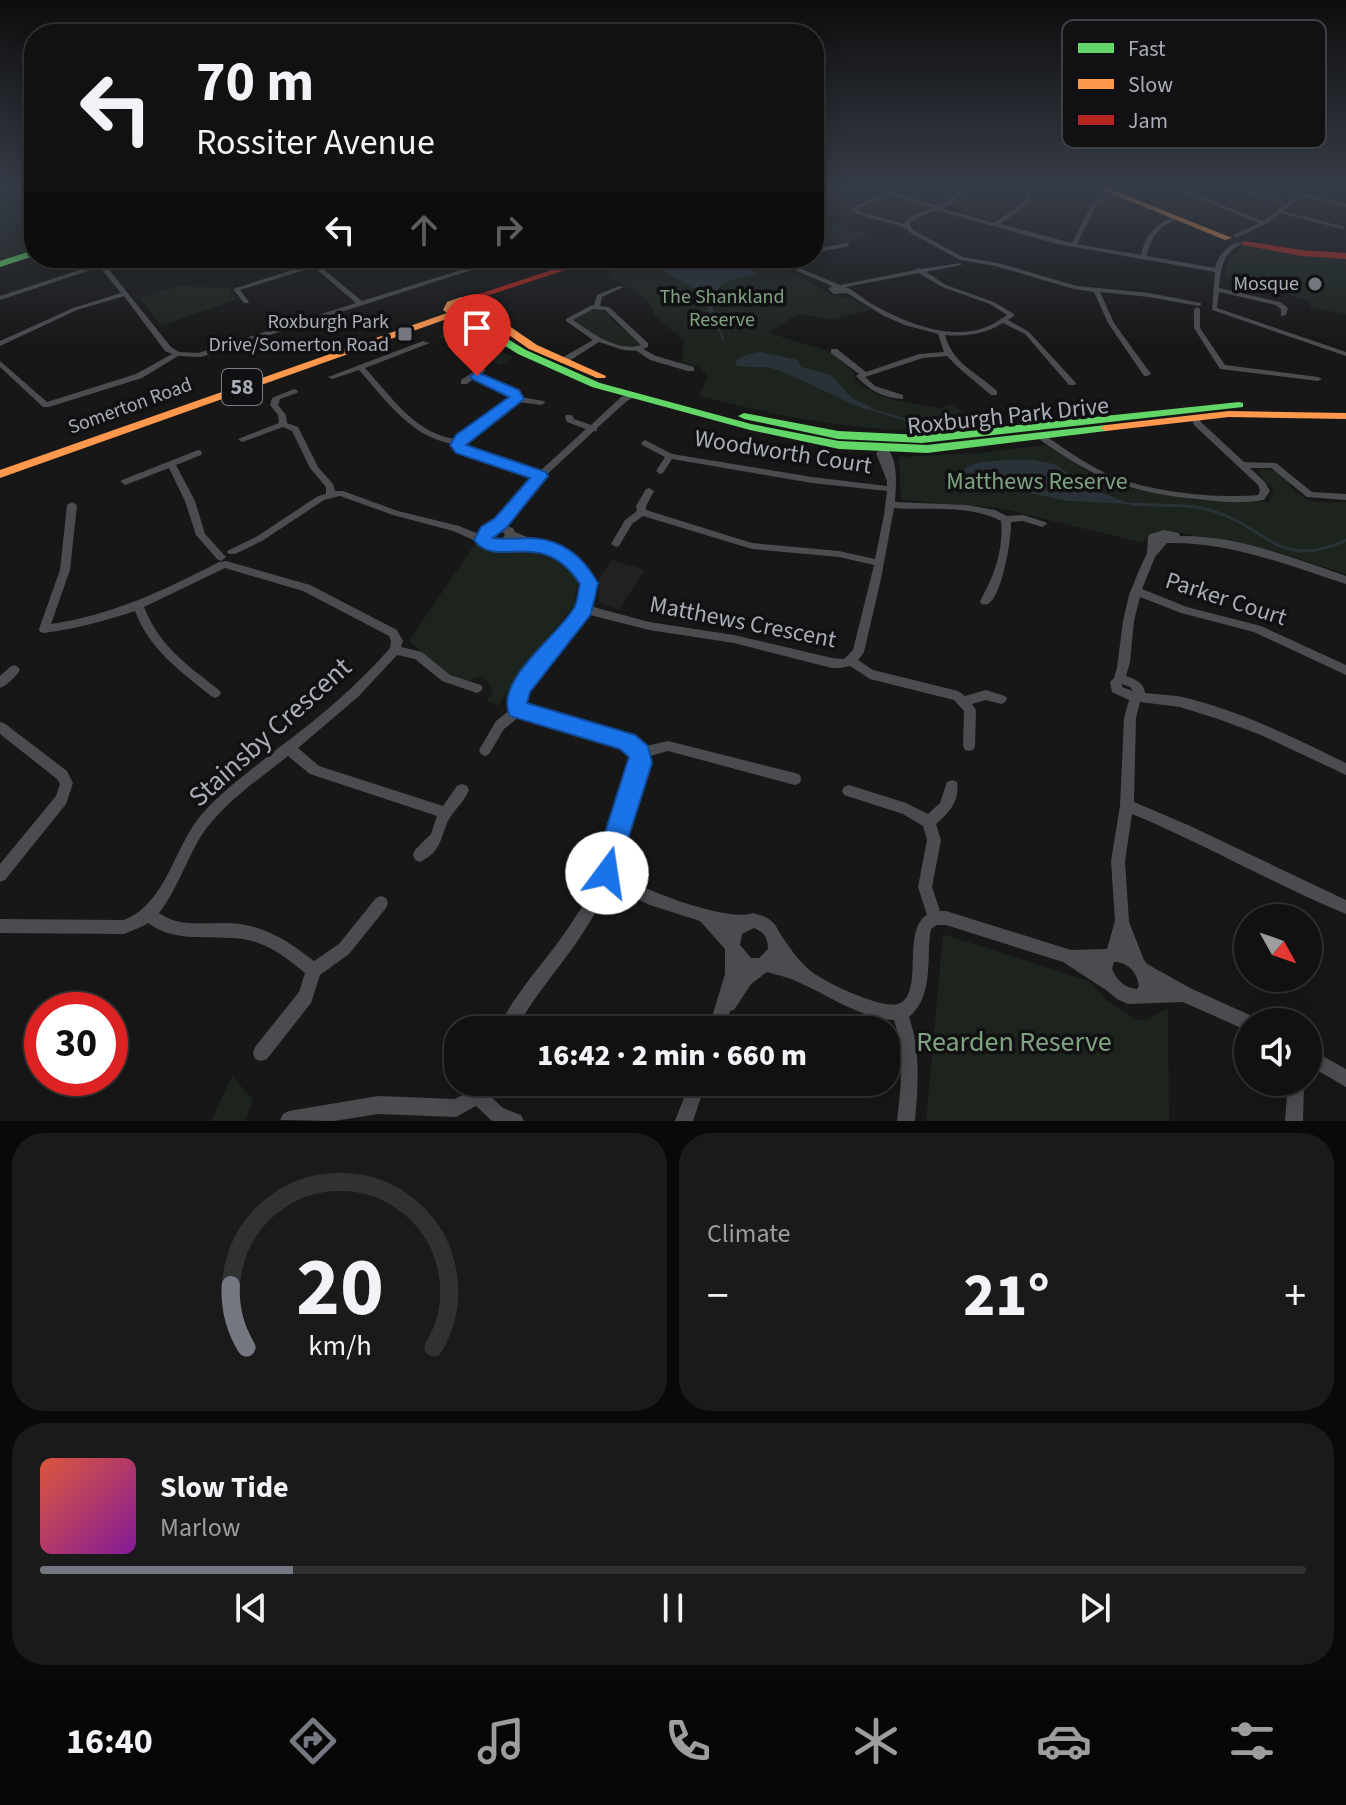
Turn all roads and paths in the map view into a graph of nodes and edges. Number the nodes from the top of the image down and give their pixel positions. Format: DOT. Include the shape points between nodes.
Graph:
graph roads {
  1 [pos="928,240"];
  2 [pos="1055,240"];
  3 [pos="1076,240"];
  4 [pos="1147,240"];
  5 [pos="1237,240"];
  6 [pos="1245,240"];
  7 [pos="847,245"];
  8 [pos="1074,245"];
  9 [pos="824,249"];
  10 [pos="1346,255"];
  11 [pos="24,256"];
  12 [pos="1144,257"];
  13 [pos="960,261"];
  14 [pos="0,264"];
  15 [pos="91,268"];
  16 [pos="103,268"];
  17 [pos="296,268"];
  18 [pos="320,268"];
  19 [pos="473,268"];
  20 [pos="569,268"];
  21 [pos="794,268"];
  22 [pos="918,270"];
  23 [pos="1216,270"];
  24 [pos="621,287"];
  25 [pos="842,289"];
  26 [pos="1096,290"];
  27 [pos="1216,293"];
  28 [pos="125,294"];
  29 [pos="0,298"];
  30 [pos="246,302"];
  31 [pos="362,304"];
  32 [pos="597,306"];
  33 [pos="1198,307"];
  34 [pos="463,308"];
  35 [pos="1212,311"];
  36 [pos="1283,315"];
  37 [pos="1197,320"];
  38 [pos="1004,321"];
  39 [pos="941,334"];
  40 [pos="598,340"];
  41 [pos="426,343"];
  42 [pos="0,344"];
  43 [pos="640,350"];
  44 [pos="834,351"];
  45 [pos="177,354"];
  46 [pos="947,354"];
  47 [pos="1346,354"];
  48 [pos="0,363"];
  49 [pos="558,364"];
  50 [pos="362,369"];
  51 [pos="691,369"];
  52 [pos="863,373"];
  53 [pos="1147,374"];
  54 [pos="332,377"];
  55 [pos="1318,379"];
  56 [pos="464,382"];
  57 [pos="1072,383"];
  58 [pos="294,391"];
  59 [pos="994,393"];
  60 [pos="632,396"];
  61 [pos="900,397"];
  62 [pos="517,399"];
  63 [pos="541,403"];
  64 [pos="1346,407"];
  65 [pos="1346,416"];
  66 [pos="569,417"];
  67 [pos="1196,418"];
  68 [pos="283,424"];
  69 [pos="594,429"];
  70 [pos="1041,437"];
  71 [pos="242,439"];
  72 [pos="457,442"];
  73 [pos="645,443"];
  74 [pos="925,444"];
  75 [pos="890,447"];
  76 [pos="198,453"];
  77 [pos="670,456"];
  78 [pos="171,463"];
  79 [pos="1,465"];
  80 [pos="1243,465"];
  81 [pos="660,471"];
  82 [pos="540,476"];
  83 [pos="125,482"];
  84 [pos="890,484"];
  85 [pos="649,491"];
  86 [pos="331,494"];
  87 [pos="1346,497"];
  88 [pos="72,505"];
  89 [pos="889,505"];
  90 [pos="514,509"];
  91 [pos="642,512"];
  92 [pos="1006,519"];
  93 [pos="1042,524"];
  94 [pos="456,528"];
  95 [pos="492,529"];
  96 [pos="510,534"];
  97 [pos="483,540"];
  98 [pos="535,544"];
  99 [pos="616,544"];
  100 [pos="501,545"];
  101 [pos="229,558"];
  102 [pos="879,563"];
  103 [pos="1346,580"];
  104 [pos="1136,591"];
  105 [pos="985,601"];
  106 [pos="139,608"];
  107 [pos="584,609"];
  108 [pos="395,650"];
  109 [pos="1125,660"];
  110 [pos="852,661"];
  111 [pos="14,670"];
  112 [pos="1346,670"];
  113 [pos="0,683"];
  114 [pos="1119,686"];
  115 [pos="477,688"];
  116 [pos="1136,691"];
  117 [pos="215,693"];
  118 [pos="1001,699"];
  119 [pos="965,701"];
  120 [pos="518,710"];
  121 [pos="1130,718"];
  122 [pos="0,727"];
  123 [pos="969,746"];
  124 [pos="288,748"];
  125 [pos="485,750"];
  126 [pos="640,753"];
  127 [pos="1346,769"];
  128 [pos="795,779"];
  129 [pos="952,786"];
  130 [pos="462,790"];
  131 [pos="849,791"];
  132 [pos="1127,806"];
  133 [pos="445,813"];
  134 [pos="929,822"];
  135 [pos="420,855"];
  136 [pos="1,875"];
  137 [pos="612,880"];
  138 [pos="381,903"];
  139 [pos="1346,907"];
  140 [pos="150,915"];
  141 [pos="704,916"];
  142 [pos="935,918"];
  143 [pos="1122,921"];
  144 [pos="746,922"];
  145 [pos="0,926"];
  146 [pos="774,936"];
  147 [pos="734,949"];
  148 [pos="1067,956"];
  149 [pos="1110,956"];
  150 [pos="764,965"];
  151 [pos="1140,966"];
  152 [pos="314,970"];
  153 [pos="805,977"];
  154 [pos="1111,984"];
  155 [pos="1186,995"];
  156 [pos="1141,996"];
  157 [pos="722,1012"];
  158 [pos="900,1013"];
  159 [pos="514,1016"];
  160 [pos="721,1016"];
  161 [pos="1234,1017"];
  162 [pos="261,1053"];
  163 [pos="1322,1064"];
  164 [pos="1346,1079"];
  165 [pos="475,1096"];
  166 [pos="486,1096"];
  167 [pos="693,1096"];
  168 [pos="1295,1096"];
  169 [pos="289,1120"];
  170 [pos="515,1121"];
  171 [pos="684,1121"];
  172 [pos="906,1121"];
  173 [pos="1294,1121"];
  1 -- 13 [label="street"];
  2 -- 8 [label="street"];
  3 -- 8 [label="street"];
  4 -- 12 [label="street"];
  5 -- 23 [label="street"];
  6 -- 10 [label="street"];
  7 -- 9 [label="street"];
  8 -- 12 [label="street"];
  11 -- 14 [label="street"];
  12 -- 23 [label="street"];
  13 -- 22 [label="street"];
  13 -- 26 [label="street" via="984,261"];
  15 -- 29 [label="street"];
  16 -- 28 [label="street"];
  17 -- 30 [label="street" via="236,289"];
  18 -- 31 [label="street"];
  19 -- 31 [label="street"];
  20 -- 34 [label="street, Somerton Road / 58"];
  21 -- 25 [label="street"];
  22 -- 25 [label="street"];
  22 -- 38 [label="street" via="1012,313"];
  23 -- 27 [label="street"];
  24 -- 32 [label="street" via="599,296"];
  25 -- 39 [label="street"];
  26 -- 33 [label="street"];
  26 -- 53 [label="street" via="1111,323"];
  27 -- 33 [label="street"];
  27 -- 35 [label="street"];
  27 -- 36 [label="street" via="1278,303 1285,308"];
  28 -- 42 [label="street" via="75,309"];
  28 -- 45 [label="street"];
  31 -- 45 [label="street" via="213,352"];
  32 -- 40 [label="street" via="568,320"];
  32 -- 43 [label="street" via="610,310 642,339 645,345"];
  33 -- 35 [label="street"];
  33 -- 37 [label="street"];
  34 -- 49 [label="street, Roxburgh Park Drive"];
  34 -- 79 [label="street, Somerton Road / 58"];
  35 -- 37 [label="street"];
  35 -- 47 [label="street"];
  37 -- 55 [label="street" via="1223,367"];
  38 -- 39 [label="street"];
  38 -- 57 [label="street" via="1027,333"];
  39 -- 46 [label="street"];
  40 -- 43 [label="street"];
  40 -- 49 [label="street"];
  41 -- 50 [label="street"];
  43 -- 51 [label="street"];
  44 -- 52 [label="street"];
  45 -- 48 [label="street" via="139,376 46,405"];
  46 -- 52 [label="street"];
  46 -- 59 [label="street"];
  49 -- 60 [label="street, Roxburgh Park Drive"];
  50 -- 54 [label="street"];
  50 -- 72 [label="street" via="414,424 440,441"];
  52 -- 61 [label="street" via="860,379 872,388"];
  56 -- 62 [label="street" via="480,373"];
  58 -- 68 [label="street" via="273,401"];
  60 -- 69 [label="street"];
  60 -- 75 [label="street, Roxburgh Park Drive"];
  62 -- 63 [label="street"];
  62 -- 72 [label="street"];
  64 -- 67 [label="street, Roxburgh Park Drive" via="1263,404"];
  65 -- 67 [label="street, Roxburgh Park Drive"];
  66 -- 69 [label="street"];
  67 -- 70 [label="street, Roxburgh Park Drive"];
  67 -- 74 [label="street, Roxburgh Park Drive"];
  67 -- 80 [label="street"];
  68 -- 71 [label="street"];
  68 -- 86 [label="street" via="295,429"];
  69 -- 82 [label="street"];
  70 -- 74 [label="street, Roxburgh Park Drive"];
  70 -- 80 [label="street" via="1122,483 1203,496 1261,498 1262,484"];
  72 -- 82 [label="street" via="461,449"];
  73 -- 77 [label="street, Woodworth Court"];
  74 -- 75 [label="street, Roxburgh Park Drive"];
  75 -- 84 [label="street, Matthews Crescent"];
  76 -- 78 [label="street"];
  77 -- 81 [label="street, Woodworth Court"];
  77 -- 84 [label="street, Woodworth Court" via="812,480"];
  78 -- 83 [label="street"];
  78 -- 101 [label="street" via="201,535"];
  80 -- 87 [label="street" via="1280,468 1317,497"];
  82 -- 90 [label="street"];
  84 -- 89 [label="street, Matthews Crescent"];
  85 -- 91 [label="street"];
  86 -- 94 [label="street"];
  86 -- 101 [label="street"];
  88 -- 106 [label="street" via="65,570 44,629"];
  89 -- 92 [label="street" via="979,510"];
  89 -- 102 [label="street, Matthews Crescent"];
  90 -- 95 [label="street"];
  90 -- 96 [label="street"];
  91 -- 99 [label="street" via="628,522"];
  91 -- 102 [label="street" via="752,546"];
  92 -- 93 [label="street"];
  92 -- 105 [label="street" via="1002,560"];
  94 -- 95 [label="street"];
  94 -- 97 [label="street"];
  95 -- 96 [label="street" via="502,527"];
  95 -- 97 [label="street"];
  96 -- 98 [label="street"];
  96 -- 100 [label="street"];
  97 -- 100 [label="street"];
  98 -- 100 [label="street"];
  98 -- 107 [label="street" via="557,551 584,572 589,583"];
  101 -- 106 [label="street"];
  101 -- 108 [label="street" via="250,571 319,593 386,628 397,641"];
  102 -- 110 [label="street, Matthews Crescent"];
  103 -- 104 [label="street" via="1273,555 1165,540 1152,553"];
  104 -- 109 [label="street"];
  104 -- 112 [label="street, Parker Court" via="1257,629"];
  106 -- 117 [label="street" via="154,642"];
  107 -- 110 [label="street, Matthews Crescent" via="832,663"];
  107 -- 120 [label="street" via="522,687"];
  108 -- 115 [label="street" via="418,655 446,678"];
  108 -- 124 [label="street, Stainsby Crescent"];
  109 -- 114 [label="street"];
  109 -- 116 [label="street"];
  110 -- 119 [label="street" via="870,674"];
  111 -- 113 [label="street"];
  114 -- 116 [label="street"];
  114 -- 121 [label="street"];
  116 -- 121 [label="street"];
  116 -- 127 [label="street" via="1260,728"];
  118 -- 119 [label="street" via="986,695"];
  119 -- 123 [label="street" via="972,724"];
  120 -- 125 [label="street" via="500,725"];
  120 -- 126 [label="street" via="627,742"];
  121 -- 132 [label="street"];
  122 -- 136 [label="street" via="67,783 61,800"];
  124 -- 133 [label="street" via="315,770"];
  124 -- 140 [label="street, Stainsby Crescent" via="227,797 200,827"];
  126 -- 128 [label="street" via="668,746"];
  126 -- 137 [label="street" via="608,861"];
  129 -- 134 [label="street" via="946,807"];
  130 -- 133 [label="street"];
  131 -- 134 [label="street"];
  132 -- 139 [label="street" via="1187,829"];
  132 -- 143 [label="street" via="1118,861"];
  133 -- 135 [label="street" via="434,844"];
  134 -- 142 [label="street" via="934,840 925,887"];
  137 -- 141 [label="street"];
  137 -- 159 [label="street"];
  138 -- 152 [label="street" via="344,949"];
  140 -- 145 [label="street" via="124,927"];
  140 -- 152 [label="street" via="173,930 228,929 272,939"];
  141 -- 144 [label="street"];
  141 -- 147 [label="street"];
  142 -- 148 [label="street"];
  142 -- 158 [label="street" via="925,924 922,935 916,995 911,1008"];
  143 -- 149 [label="street"];
  143 -- 151 [label="street"];
  144 -- 146 [label="street" via="760,922"];
  144 -- 147 [label="street" via="736,929"];
  146 -- 150 [label="street" via="775,952"];
  146 -- 153 [label="street"];
  147 -- 150 [label="street" via="747,965"];
  147 -- 157 [label="street"];
  148 -- 149 [label="street"];
  148 -- 154 [label="street"];
  149 -- 151 [label="street" via="1125,955"];
  149 -- 154 [label="street" via="1104,969"];
  150 -- 153 [label="street"];
  150 -- 157 [label="street" via="746,979"];
  151 -- 155 [label="street"];
  151 -- 156 [label="street" via="1147,988"];
  152 -- 162 [label="street" via="305,997"];
  153 -- 158 [label="street" via="857,1003"];
  154 -- 156 [label="street" via="1126,996"];
  155 -- 156 [label="street"];
  155 -- 161 [label="street"];
  157 -- 160 [label="street"];
  158 -- 172 [label="street" via="912,1057"];
  163 -- 164 [label="street"];
  165 -- 169 [label="street" via="456,1108 378,1105"];
  166 -- 170 [label="street" via="498,1115"];
  167 -- 171 [label="street"];
  168 -- 173 [label="street"];
}
